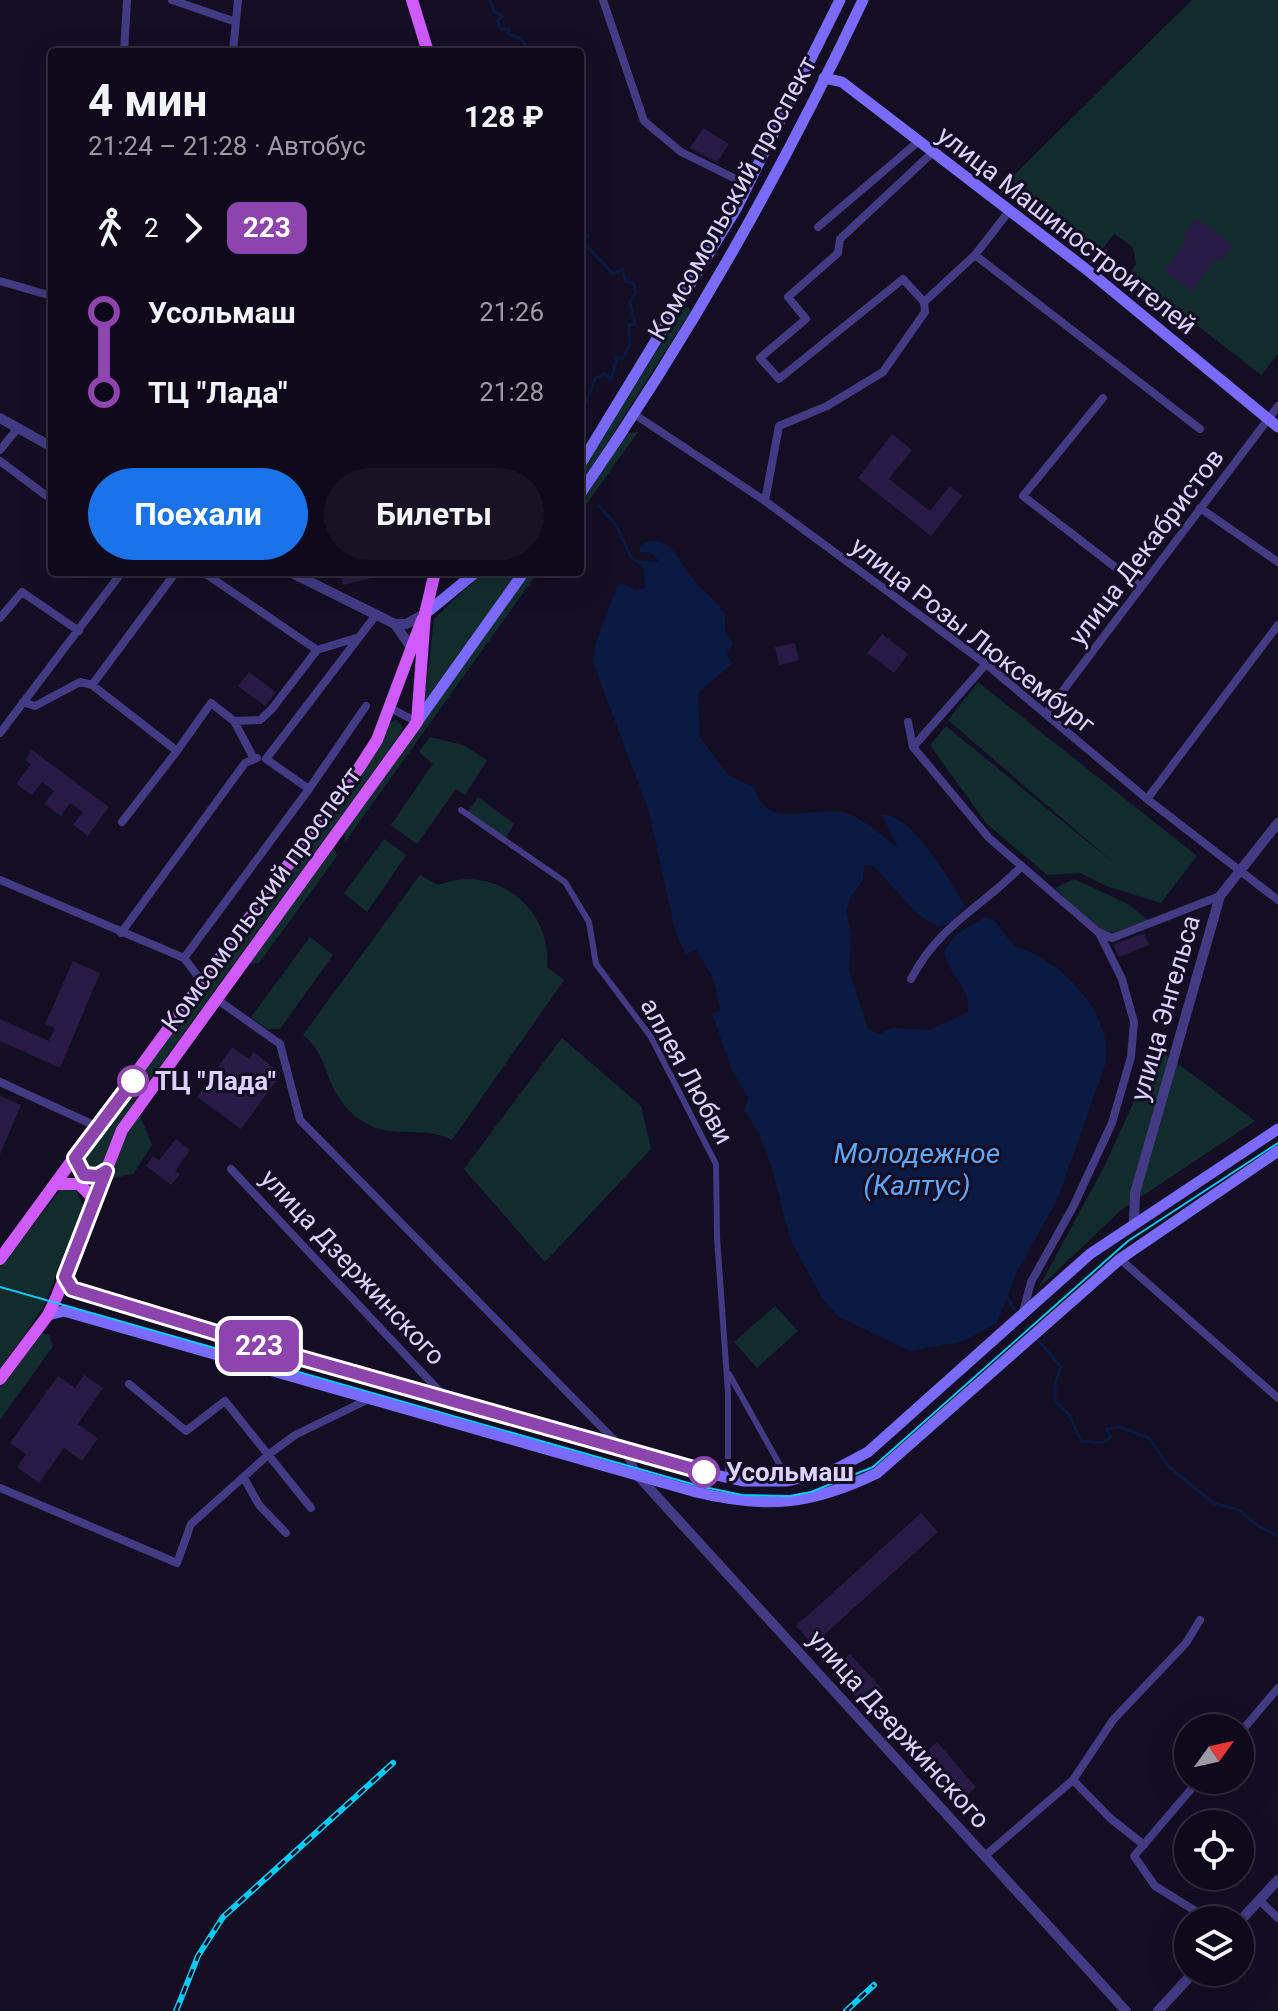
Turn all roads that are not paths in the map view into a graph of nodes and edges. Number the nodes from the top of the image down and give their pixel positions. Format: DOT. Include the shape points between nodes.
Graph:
graph roads {
  1 [pos="127,0"];
  2 [pos="172,0"];
  3 [pos="238,0"];
  4 [pos="412,0"];
  5 [pos="603,0"];
  6 [pos="842,0"];
  7 [pos="862,2"];
  8 [pos="835,12"];
  9 [pos="853,21"];
  10 [pos="236,22"];
  11 [pos="124,48"];
  12 [pos="233,48"];
  13 [pos="427,48"];
  14 [pos="824,78"];
  15 [pos="919,141"];
  16 [pos="933,152"];
  17 [pos="748,185"];
  18 [pos="1010,210"];
  19 [pos="818,227"];
  20 [pos="975,255"];
  21 [pos="0,281"];
  22 [pos="685,293"];
  23 [pos="48,295"];
  24 [pos="924,302"];
  25 [pos="702,304"];
  26 [pos="1103,398"];
  27 [pos="1278,406"];
  28 [pos="634,414"];
  29 [pos="0,418"];
  30 [pos="1267,419"];
  31 [pos="1278,427"];
  32 [pos="18,428"];
  33 [pos="1200,429"];
  34 [pos="48,445"];
  35 [pos="0,450"];
  36 [pos="584,458"];
  37 [pos="0,461"];
  38 [pos="584,488"];
  39 [pos="48,497"];
  40 [pos="765,501"];
  41 [pos="1200,508"];
  42 [pos="1278,562"];
  43 [pos="119,576"];
  44 [pos="173,576"];
  45 [pos="209,576"];
  46 [pos="298,576"];
  47 [pos="434,576"];
  48 [pos="471,576"];
  49 [pos="521,576"];
  50 [pos="1141,587"];
  51 [pos="425,614"];
  52 [pos="376,615"];
  53 [pos="0,618"];
  54 [pos="395,624"];
  55 [pos="1278,625"];
  56 [pos="79,631"];
  57 [pos="356,638"];
  58 [pos="410,646"];
  59 [pos="317,650"];
  60 [pos="986,664"];
  61 [pos="92,685"];
  62 [pos="23,702"];
  63 [pos="366,706"];
  64 [pos="390,708"];
  65 [pos="1046,713"];
  66 [pos="234,721"];
  67 [pos="417,722"];
  68 [pos="908,722"];
  69 [pos="0,733"];
  70 [pos="913,747"];
  71 [pos="177,751"];
  72 [pos="253,757"];
  73 [pos="266,759"];
  74 [pos="309,789"];
  75 [pos="1147,799"];
  76 [pos="461,810"];
  77 [pos="122,822"];
  78 [pos="1278,823"];
  79 [pos="1022,866"];
  80 [pos="1240,871"];
  81 [pos="0,880"];
  82 [pos="1276,894"];
  83 [pos="1220,896"];
  84 [pos="1098,932"];
  85 [pos="121,933"];
  86 [pos="184,958"];
  87 [pos="911,979"];
  88 [pos="203,983"];
  89 [pos="215,998"];
  90 [pos="0,1082"];
  91 [pos="98,1127"];
  92 [pos="1278,1129"];
  93 [pos="1278,1151"];
  94 [pos="75,1158"];
  95 [pos="231,1169"];
  96 [pos="106,1171"];
  97 [pos="57,1184"];
  98 [pos="93,1205"];
  99 [pos="1134,1222"];
  100 [pos="1,1256"];
  101 [pos="1120,1259"];
  102 [pos="65,1277"];
  103 [pos="1023,1312"];
  104 [pos="48,1315"];
  105 [pos="727,1371"];
  106 [pos="0,1379"];
  107 [pos="129,1384"];
  108 [pos="443,1396"];
  109 [pos="1278,1398"];
  110 [pos="369,1399"];
  111 [pos="623,1449"];
  112 [pos="268,1455"];
  113 [pos="728,1471"];
  114 [pos="786,1476"];
  115 [pos="639,1477"];
  116 [pos="244,1478"];
  117 [pos="0,1488"];
  118 [pos="311,1508"];
  119 [pos="286,1533"];
  120 [pos="1200,1620"];
  121 [pos="1278,1688"];
  122 [pos="1254,1716"];
  123 [pos="1073,1780"];
  124 [pos="1187,1794"];
  125 [pos="1144,1845"];
  126 [pos="986,1855"];
  127 [pos="1278,1880"];
  128 [pos="1259,1900"];
  129 [pos="1187,1906"];
  130 [pos="1254,1906"];
  131 [pos="1278,1918"];
  132 [pos="1181,1986"];
  133 [pos="1126,2011"];
  134 [pos="1158,2011"];
  1 -- 11 [label="street"];
  2 -- 10 [label="street"];
  3 -- 10 [label="street"];
  4 -- 13 [label="main road"];
  5 -- 17 [label="street" via="644,121 681,152"];
  6 -- 7 [label="street"];
  6 -- 8 [label="main road, Комсомольский проспект"];
  7 -- 9 [label="main road, Комсомольский проспект"];
  8 -- 9 [label="main road" via="845,9"];
  8 -- 17 [label="main road, Комсомольский проспект"];
  9 -- 14 [label="main road, Комсомольский проспект"];
  10 -- 12 [label="street"];
  14 -- 15 [label="main road, улица Машиностроителей" via="842,82"];
  14 -- 25 [label="main road, Комсомольский проспект"];
  15 -- 16 [label="main road, улица Машиностроителей"];
  15 -- 19 [label="street"];
  16 -- 18 [label="main road, улица Машиностроителей"];
  16 -- 24 [label="street" via="840,239 838,253 788,297 806,319 760,358 779,379 903,279"];
  17 -- 22 [label="main road, Комсомольский проспект"];
  18 -- 20 [label="street"];
  18 -- 30 [label="main road, улица Машиностроителей"];
  20 -- 24 [label="street"];
  20 -- 33 [label="street"];
  21 -- 23 [label="street"];
  22 -- 25 [label="main road" via="693,304"];
  22 -- 36 [label="main road, Комсомольский проспект"];
  24 -- 40 [label="street" via="925,312 883,372 827,406 779,426"];
  25 -- 28 [label="main road, Комсомольский проспект"];
  26 -- 50 [label="street" via="1023,496"];
  27 -- 30 [label="street, улица Декабристов"];
  28 -- 38 [label="main road, Комсомольский проспект"];
  28 -- 40 [label="street, улица Розы Люксембург"];
  29 -- 32 [label="street"];
  30 -- 31 [label="main road, улица Машиностроителей"];
  30 -- 41 [label="street, улица Декабристов"];
  32 -- 34 [label="street"];
  32 -- 35 [label="street"];
  37 -- 39 [label="street"];
  40 -- 60 [label="street, улица Розы Люксембург"];
  41 -- 42 [label="street"];
  41 -- 50 [label="street, улица Декабристов"];
  43 -- 56 [label="street"];
  44 -- 61 [label="street"];
  45 -- 59 [label="street"];
  46 -- 52 [label="street"];
  47 -- 51 [label="main road"];
  48 -- 51 [label="main road"];
  49 -- 67 [label="main road, Комсомольский проспект"];
  50 -- 65 [label="street, улица Декабристов"];
  51 -- 54 [label="street"];
  51 -- 58 [label="main road, Комсомольский проспект"];
  51 -- 67 [label="main road"];
  52 -- 54 [label="street"];
  52 -- 57 [label="street"];
  53 -- 56 [label="street" via="22,592"];
  54 -- 58 [label="street"];
  55 -- 75 [label="street"];
  56 -- 62 [label="street"];
  57 -- 59 [label="street"];
  57 -- 73 [label="street"];
  58 -- 64 [label="main road, Комсомольский проспект"];
  59 -- 66 [label="street" via="260,720"];
  60 -- 65 [label="street, улица Розы Люксембург"];
  60 -- 70 [label="street"];
  61 -- 62 [label="street" via="80,682 35,706"];
  61 -- 71 [label="street"];
  62 -- 69 [label="street"];
  63 -- 74 [label="street"];
  64 -- 67 [label="street"];
  64 -- 88 [label="main road, Комсомольский проспект" via="359,768"];
  65 -- 75 [label="street, улица Розы Люксембург"];
  66 -- 71 [label="street" via="211,703"];
  66 -- 72 [label="street"];
  67 -- 89 [label="main road, Комсомольский проспект"];
  68 -- 70 [label="street"];
  70 -- 79 [label="street" via="989,838"];
  71 -- 77 [label="street"];
  72 -- 73 [label="street"];
  72 -- 85 [label="street"];
  73 -- 74 [label="street"];
  74 -- 86 [label="street"];
  75 -- 80 [label="street, улица Розы Люксембург"];
  76 -- 105 [label="street, аллея Любви" via="565,882 589,922 596,964 651,1037 716,1164"];
  78 -- 80 [label="street, улица Энгельса"];
  79 -- 84 [label="street"];
  79 -- 87 [label="street" via="941,933"];
  80 -- 82 [label="street, улица Розы Люксембург"];
  80 -- 83 [label="street, улица Энгельса"];
  81 -- 85 [label="street"];
  83 -- 84 [label="street" via="1112,938"];
  83 -- 99 [label="street, улица Энгельса" via="1135,1193"];
  84 -- 103 [label="street" via="1122,979 1134,1022 1131,1057 1112,1123 1031,1282"];
  85 -- 86 [label="street"];
  86 -- 88 [label="street"];
  88 -- 91 [label="main road, Комсомольский проспект"];
  89 -- 96 [label="main road, Комсомольский проспект" via="122,1130"];
  89 -- 111 [label="street" via="280,1044 300,1120"];
  90 -- 91 [label="street"];
  91 -- 94 [label="main road, Комсомольский проспект"];
  92 -- 99 [label="main road"];
  93 -- 101 [label="main road"];
  94 -- 96 [label="main road" via="84,1175"];
  94 -- 97 [label="main road, Комсомольский проспект"];
  95 -- 108 [label="street, улица Дзержинского"];
  96 -- 98 [label="main road, Комсомольский проспект"];
  97 -- 98 [label="main road" via="79,1184"];
  97 -- 100 [label="main road, Комсомольский проспект"];
  98 -- 102 [label="main road, Комсомольский проспект"];
  99 -- 103 [label="main road"];
  101 -- 109 [label="street"];
  101 -- 115 [label="main road" via="902,1454 847,1488 791,1502 740,1503"];
  102 -- 104 [label="main road, Комсомольский проспект"];
  102 -- 108 [label="main road" via="82,1293"];
  103 -- 111 [label="main road" via="884,1441 834,1470 787,1481 743,1481"];
  104 -- 106 [label="main road, Комсомольский проспект"];
  104 -- 110 [label="main road" via="64,1311"];
  105 -- 113 [label="street, аллея Любви"];
  105 -- 114 [label="street"];
  107 -- 112 [label="street" via="186,1431 225,1401"];
  108 -- 111 [label="main road"];
  110 -- 112 [label="street" via="295,1435"];
  110 -- 115 [label="main road"];
  111 -- 115 [label="street"];
  112 -- 116 [label="street"];
  112 -- 118 [label="street"];
  115 -- 126 [label="street, улица Дзержинского"];
  116 -- 117 [label="street" via="191,1524 177,1563"];
  116 -- 119 [label="street" via="259,1505"];
  120 -- 123 [label="street" via="1186,1643 1113,1720"];
  121 -- 122 [label="street"];
  123 -- 125 [label="street"];
  123 -- 126 [label="street"];
  124 -- 125 [label="street"];
  125 -- 129 [label="street" via="1134,1856 1155,1886"];
  126 -- 133 [label="street, улица Дзержинского"];
  127 -- 128 [label="street"];
  128 -- 130 [label="street"];
  128 -- 131 [label="street"];
  132 -- 134 [label="street"];
}
